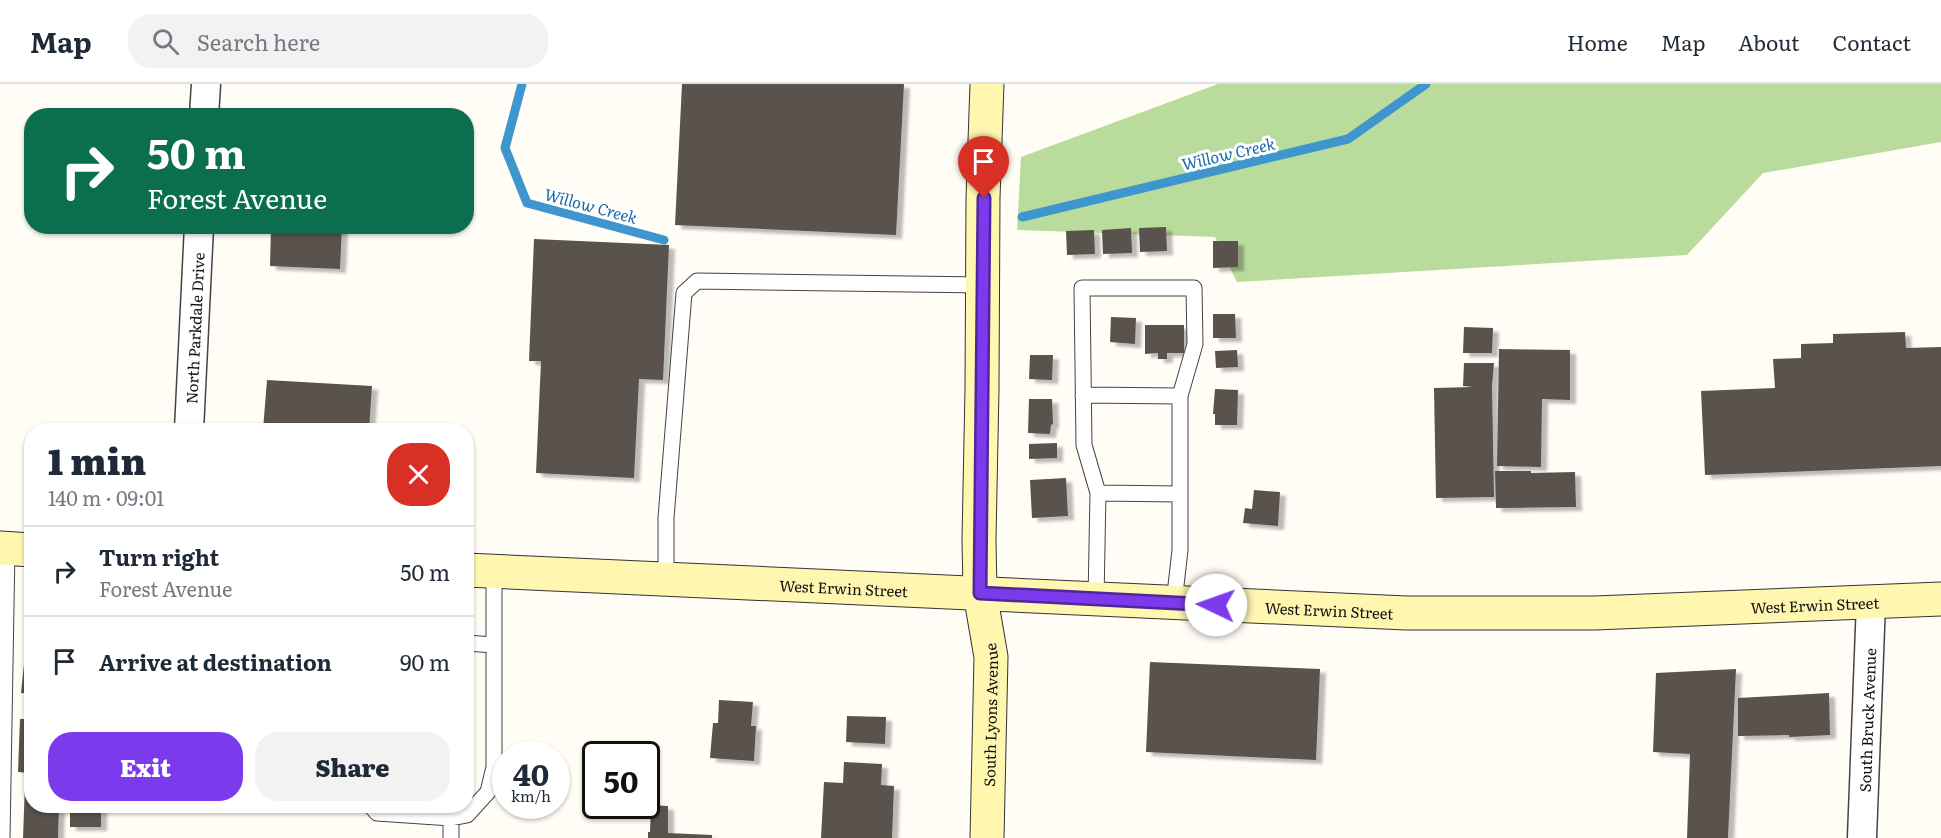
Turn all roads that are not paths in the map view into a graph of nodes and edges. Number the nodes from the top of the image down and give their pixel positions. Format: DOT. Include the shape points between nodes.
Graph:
graph roads {
  1 [pos="206,84"];
  2 [pos="987,84"];
  3 [pos="204,108"];
  4 [pos="199,234"];
  5 [pos="983,285"];
  6 [pos="1083,395"];
  7 [pos="1180,396"];
  8 [pos="189,423"];
  9 [pos="1098,494"];
  10 [pos="1180,494"];
  11 [pos="13,549"];
  12 [pos="480,571"];
  13 [pos="666,579"];
  14 [pos="980,593"];
  15 [pos="1096,599"];
  16 [pos="1941,599"];
  17 [pos="1871,602"];
  18 [pos="1174,603"];
  19 [pos="474,644"];
  20 [pos="494,645"];
  21 [pos="474,807"];
  22 [pos="377,813"];
  23 [pos="468,813"];
  24 [pos="451,818"];
  25 [pos="3,838"];
  26 [pos="451,838"];
  27 [pos="987,838"];
  28 [pos="1862,838"];
  1 -- 3 [label="street"];
  2 -- 5 [label="main road, South Lyons Avenue"];
  4 -- 8 [label="street, North Parkdale Drive"];
  5 -- 13 [label="lane" via="697,281 684,293 666,518"];
  5 -- 14 [label="main road, South Lyons Avenue"];
  6 -- 7 [label="lane"];
  6 -- 7 [label="lane" via="1082,288 1194,288 1195,344"];
  6 -- 9 [label="lane" via="1084,445"];
  7 -- 10 [label="lane"];
  9 -- 10 [label="lane"];
  9 -- 15 [label="lane"];
  10 -- 18 [label="lane" via="1180,550"];
  11 -- 25 [label="lane"];
  12 -- 13 [label="main road, West Erwin Street"];
  12 -- 20 [label="lane"];
  13 -- 14 [label="main road, West Erwin Street"];
  14 -- 15 [label="main road, West Erwin Street"];
  14 -- 27 [label="main road, South Lyons Avenue" via="991,657"];
  15 -- 18 [label="main road, West Erwin Street"];
  16 -- 17 [label="main road, West Erwin Street"];
  17 -- 18 [label="main road, West Erwin Street" via="1498,615"];
  17 -- 28 [label="street, South Bruck Avenue"];
  19 -- 20 [label="lane"];
  20 -- 21 [label="lane" via="494,767 488,792"];
  22 -- 24 [label="lane"];
  23 -- 24 [label="lane"];
  24 -- 26 [label="lane"];
}
